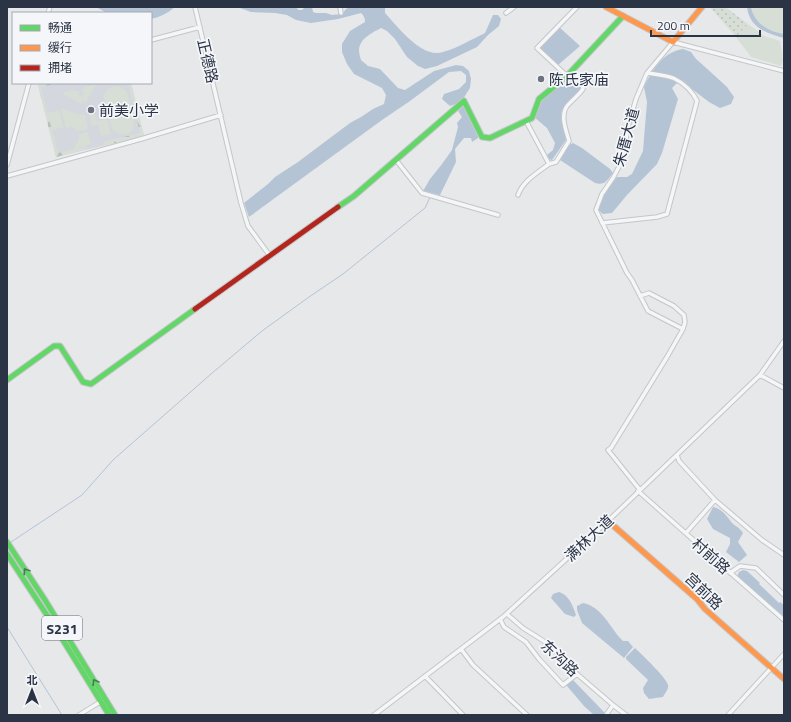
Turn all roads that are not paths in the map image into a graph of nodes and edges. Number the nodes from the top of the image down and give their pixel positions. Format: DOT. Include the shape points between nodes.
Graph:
graph roads {
  1 [pos="195,7"];
  2 [pos="340,7"];
  3 [pos="514,7"];
  4 [pos="577,7"];
  5 [pos="606,7"];
  6 [pos="702,7"];
  7 [pos="341,13"];
  8 [pos="506,13"];
  9 [pos="623,16"];
  10 [pos="200,26"];
  11 [pos="152,40"];
  12 [pos="673,42"];
  13 [pos="572,71"];
  14 [pos="784,71"];
  15 [pos="647,73"];
  16 [pos="567,76"];
  17 [pos="29,84"];
  18 [pos="221,115"];
  19 [pos="526,121"];
  20 [pos="396,160"];
  21 [pos="549,164"];
  22 [pos="7,165"];
  23 [pos="7,176"];
  24 [pos="518,195"];
  25 [pos="498,216"];
  26 [pos="602,223"];
  27 [pos="270,256"];
  28 [pos="640,297"];
  29 [pos="683,330"];
  30 [pos="784,341"];
  31 [pos="760,376"];
  32 [pos="7,380"];
  33 [pos="784,388"];
  34 [pos="677,455"];
  35 [pos="639,491"];
  36 [pos="715,500"];
  37 [pos="608,521"];
  38 [pos="686,533"];
  39 [pos="7,542"];
  40 [pos="7,554"];
  41 [pos="784,555"];
  42 [pos="730,573"];
  43 [pos="784,595"];
  44 [pos="507,614"];
  45 [pos="500,619"];
  46 [pos="784,620"];
  47 [pos="461,649"];
  48 [pos="784,654"];
  49 [pos="771,668"];
  50 [pos="577,674"];
  51 [pos="425,676"];
  52 [pos="784,679"];
  53 [pos="100,702"];
  54 [pos="613,705"];
  55 [pos="79,715"];
  56 [pos="108,715"];
  57 [pos="115,715"];
  58 [pos="374,715"];
  59 [pos="463,715"];
  60 [pos="527,715"];
  61 [pos="606,715"];
  62 [pos="626,715"];
  63 [pos="728,715"];
  1 -- 10 [label="street, 正德路"];
  2 -- 7 [label="street"];
  3 -- 8 [label="street"];
  4 -- 16 [label="street" via="537,48"];
  5 -- 9 [label="street"];
  6 -- 12 [label="street"];
  9 -- 12 [label="street"];
  9 -- 13 [label="street"];
  10 -- 11 [label="street"];
  10 -- 18 [label="street, 正德路"];
  12 -- 14 [label="street"];
  12 -- 15 [label="street, 朱厝大道"];
  13 -- 16 [label="street"];
  13 -- 21 [label="street" via="580,78 583,90 565,110 569,141 556,162"];
  15 -- 26 [label="street, 朱厝大道" via="629,122 622,161 602,194 596,210"];
  15 -- 26 [label="street" via="674,78 688,89 697,101 667,214"];
  16 -- 19 [label="street" via="539,99 532,118"];
  17 -- 22 [label="street"];
  18 -- 23 [label="street"];
  18 -- 27 [label="street, 正德路" via="248,226"];
  19 -- 20 [label="street" via="490,138 482,137 464,101"];
  19 -- 21 [label="street"];
  20 -- 25 [label="street" via="422,193"];
  20 -- 27 [label="street" via="354,196"];
  21 -- 24 [label="street" via="523,185"];
  26 -- 28 [label="street, 朱厝大道"];
  27 -- 32 [label="street" via="91,384 83,382 60,346 54,346"];
  28 -- 29 [label="street, 朱厝大道" via="648,311"];
  28 -- 29 [label="street" via="649,293 674,306 684,315"];
  29 -- 35 [label="street, 村前路" via="608,450"];
  30 -- 31 [label="street, 满林大道"];
  31 -- 33 [label="street"];
  31 -- 34 [label="street, 满林大道"];
  34 -- 35 [label="street, 满林大道"];
  34 -- 36 [label="street" via="679,461"];
  35 -- 37 [label="street, 满林大道"];
  35 -- 38 [label="street, 村前路"];
  36 -- 38 [label="street"];
  36 -- 41 [label="street"];
  37 -- 44 [label="street, 满林大道"];
  37 -- 49 [label="street, 宫前路"];
  38 -- 42 [label="street, 村前路"];
  57 -- 39 [label="street, S231, one-way"];
  40 -- 53 [label="street, S231"];
  42 -- 43 [label="street" via="740,566 756,568"];
  42 -- 46 [label="street, 村前路"];
  44 -- 45 [label="street, 满林大道"];
  44 -- 50 [label="street, 东沟路" via="550,645"];
  45 -- 47 [label="street, 满林大道"];
  45 -- 50 [label="street" via="504,627 526,642 563,685"];
  47 -- 51 [label="street, 满林大道"];
  47 -- 60 [label="street" via="473,665"];
  48 -- 49 [label="street"];
  49 -- 52 [label="street, 宫前路"];
  49 -- 63 [label="street"];
  50 -- 54 [label="street, 东沟路"];
  51 -- 58 [label="street, 满林大道"];
  51 -- 59 [label="street"];
  53 -- 55 [label="street"];
  53 -- 56 [label="street, S231"];
  54 -- 61 [label="street"];
  54 -- 62 [label="street, 东沟路"];
}
